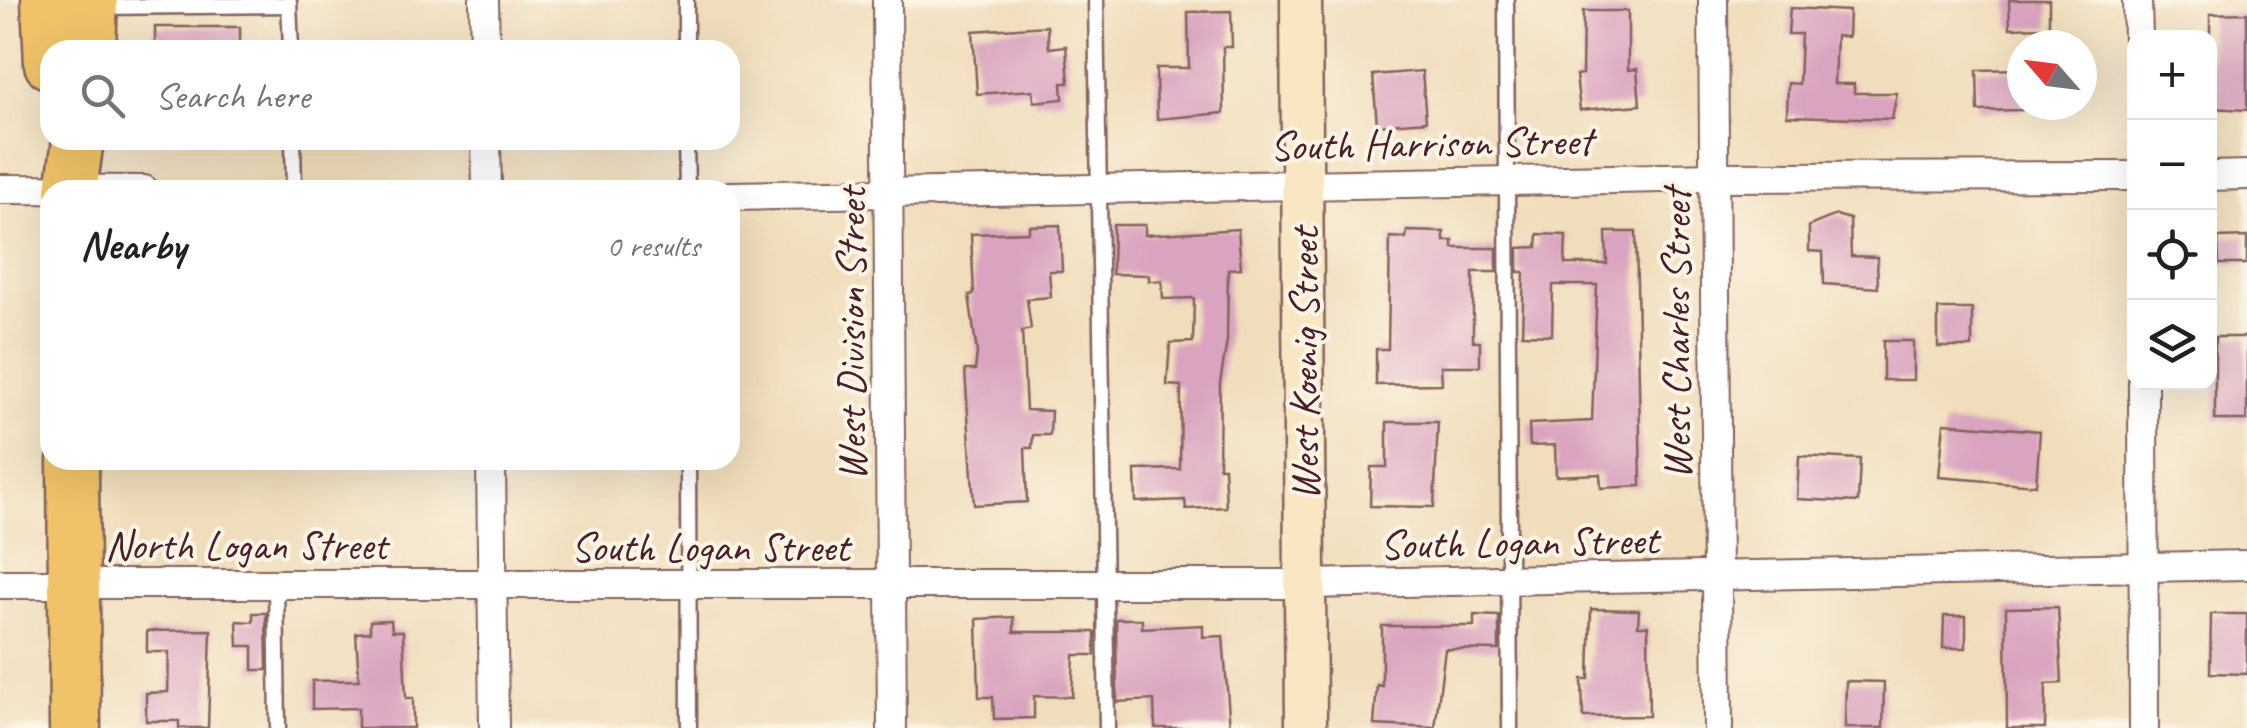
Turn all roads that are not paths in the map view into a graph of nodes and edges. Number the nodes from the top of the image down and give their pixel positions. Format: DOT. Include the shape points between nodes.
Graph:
graph roads {
  1 [pos="484,0"];
  2 [pos="686,0"];
  3 [pos="887,0"];
  4 [pos="1096,0"];
  5 [pos="1301,0"];
  6 [pos="1506,0"];
  7 [pos="1714,0"];
  8 [pos="2137,0"];
  9 [pos="289,3"];
  10 [pos="80,14"];
  11 [pos="2138,30"];
  12 [pos="64,40"];
  13 [pos="290,40"];
  14 [pos="485,40"];
  15 [pos="686,40"];
  16 [pos="293,150"];
  17 [pos="486,150"];
  18 [pos="686,150"];
  19 [pos="71,164"];
  20 [pos="2127,176"];
  21 [pos="2217,176"];
  22 [pos="2247,176"];
  23 [pos="1714,177"];
  24 [pos="116,180"];
  25 [pos="294,180"];
  26 [pos="487,180"];
  27 [pos="687,180"];
  28 [pos="1506,181"];
  29 [pos="1302,184"];
  30 [pos="0,189"];
  31 [pos="1100,190"];
  32 [pos="888,195"];
  33 [pos="740,196"];
  34 [pos="2143,390"];
  35 [pos="73,470"];
  36 [pos="491,470"];
  37 [pos="688,470"];
  38 [pos="2247,565"];
  39 [pos="2144,566"];
  40 [pos="1717,578"];
  41 [pos="1508,581"];
  42 [pos="74,583"];
  43 [pos="276,583"];
  44 [pos="0,584"];
  45 [pos="1304,584"];
  46 [pos="1106,585"];
  47 [pos="492,586"];
  48 [pos="689,586"];
  49 [pos="892,586"];
  50 [pos="75,728"];
  51 [pos="278,728"];
  52 [pos="494,728"];
  53 [pos="688,728"];
  54 [pos="892,728"];
  55 [pos="1107,728"];
  56 [pos="1306,728"];
  57 [pos="1510,728"];
  58 [pos="1718,728"];
  59 [pos="2144,728"];
  1 -- 14 [label="street"];
  2 -- 15 [label="lane"];
  3 -- 32 [label="street, West Division Street"];
  4 -- 31 [label="lane"];
  5 -- 29 [label="street, West Koenig Street"];
  6 -- 28 [label="lane"];
  7 -- 23 [label="street, West Charles Street"];
  8 -- 11 [label="street"];
  9 -- 10 [label="lane"];
  9 -- 13 [label="lane"];
  10 -- 12 [label="highway"];
  16 -- 25 [label="lane"];
  17 -- 26 [label="street"];
  18 -- 27 [label="lane"];
  19 -- 24 [label="street"];
  19 -- 30 [label="street"];
  20 -- 23 [label="street, South Harrison Street"];
  21 -- 22 [label="street"];
  23 -- 28 [label="street, South Harrison Street"];
  23 -- 40 [label="street, West Charles Street"];
  28 -- 29 [label="street, South Harrison Street"];
  28 -- 41 [label="lane"];
  29 -- 31 [label="street, South Harrison Street"];
  29 -- 45 [label="street, West Koenig Street"];
  31 -- 32 [label="street, South Harrison Street"];
  31 -- 46 [label="lane"];
  32 -- 33 [label="street, South Harrison Street"];
  32 -- 49 [label="street, West Division Street"];
  34 -- 39 [label="street"];
  35 -- 42 [label="highway"];
  36 -- 47 [label="street"];
  37 -- 48 [label="lane"];
  38 -- 39 [label="street, South Logan Street"];
  39 -- 40 [label="street, South Logan Street"];
  39 -- 59 [label="street"];
  40 -- 41 [label="street, South Logan Street"];
  40 -- 58 [label="street, West Charles Street"];
  41 -- 45 [label="street, South Logan Street"];
  41 -- 57 [label="lane"];
  42 -- 43 [label="street, North Logan Street"];
  42 -- 44 [label="street, North Logan Street"];
  42 -- 50 [label="highway"];
  43 -- 47 [label="street, North Logan Street"];
  43 -- 51 [label="lane"];
  45 -- 46 [label="street, South Logan Street"];
  45 -- 56 [label="street, West Koenig Street"];
  46 -- 49 [label="street, South Logan Street"];
  46 -- 55 [label="lane"];
  47 -- 48 [label="street, South Logan Street"];
  47 -- 52 [label="street"];
  48 -- 49 [label="street, South Logan Street"];
  48 -- 53 [label="lane"];
  49 -- 54 [label="street, West Division Street"];
}
